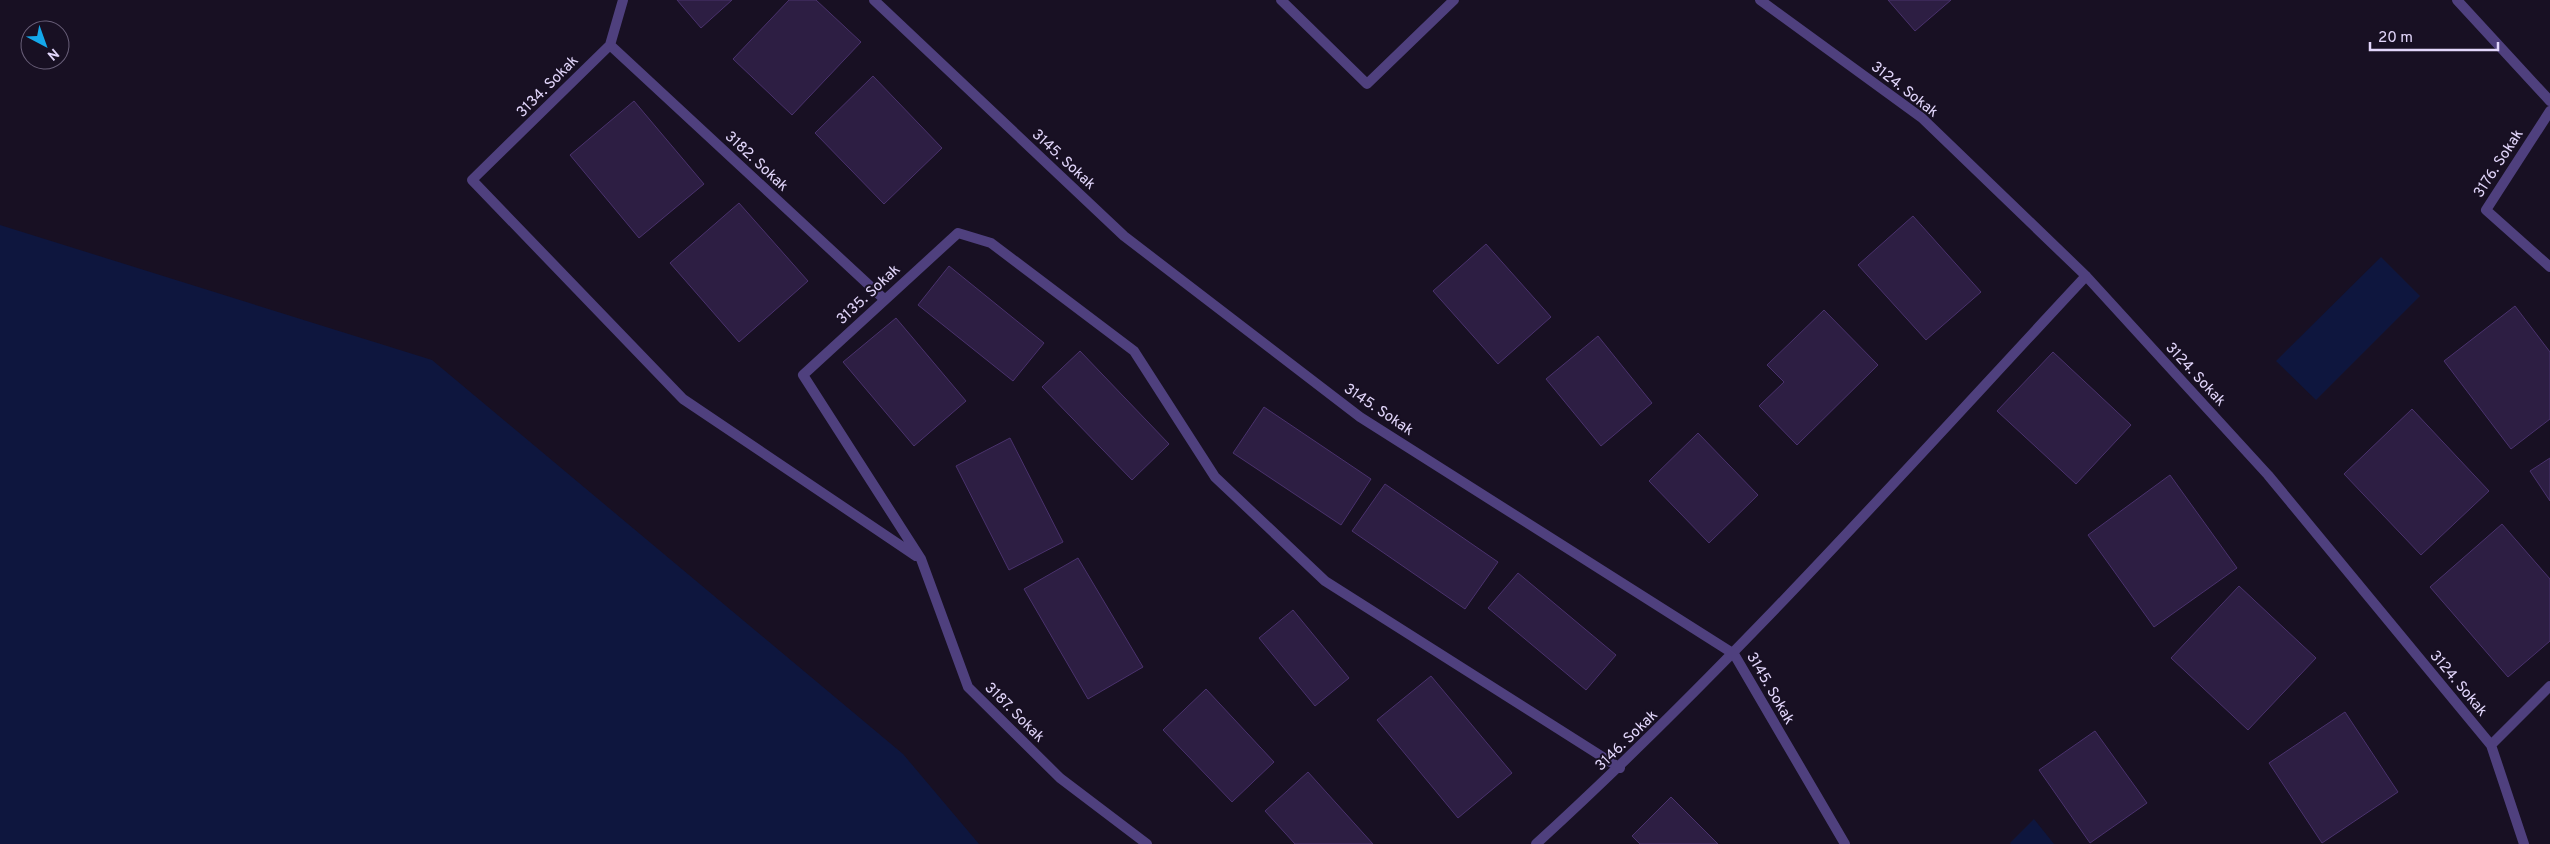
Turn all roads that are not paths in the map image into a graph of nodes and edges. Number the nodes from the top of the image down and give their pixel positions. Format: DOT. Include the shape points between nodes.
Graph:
graph roads {
  1 [pos="623,0"];
  2 [pos="874,0"];
  3 [pos="1281,0"];
  4 [pos="1454,0"];
  5 [pos="1760,0"];
  6 [pos="2457,0"];
  7 [pos="610,45"];
  8 [pos="2550,101"];
  9 [pos="2550,111"];
  10 [pos="2550,267"];
  11 [pos="2086,276"];
  12 [pos="884,299"];
  13 [pos="921,559"];
  14 [pos="1734,654"];
  15 [pos="2550,686"];
  16 [pos="2491,745"];
  17 [pos="1620,768"];
  18 [pos="2523,842"];
  19 [pos="1147,844"];
  20 [pos="1536,844"];
  21 [pos="1845,844"];
  1 -- 7 [label="street, 3134. Sokak"];
  2 -- 14 [label="street, 3145. Sokak" via="1124,236 1360,417"];
  3 -- 4 [label="street" via="1367,84"];
  5 -- 11 [label="street, 3124. Sokak" via="1922,118"];
  6 -- 8 [label="street"];
  7 -- 12 [label="street, 3182. Sokak"];
  7 -- 13 [label="street, 3134. Sokak" via="472,180 683,399"];
  9 -- 10 [label="street, 3176. Sokak" via="2486,210"];
  11 -- 14 [label="street, 3146. Sokak"];
  11 -- 16 [label="street, 3124. Sokak" via="2268,475"];
  12 -- 13 [label="street, 3135. Sokak" via="803,375"];
  12 -- 17 [label="street, 3135. Sokak" via="958,233 991,243 1134,351 1215,477 1325,581"];
  13 -- 19 [label="street, 3187. Sokak" via="968,687 1060,778"];
  14 -- 17 [label="street, 3146. Sokak"];
  14 -- 21 [label="street, 3145. Sokak"];
  15 -- 16 [label="street"];
  16 -- 18 [label="street, 3124. Sokak"];
  17 -- 20 [label="street, 3146. Sokak"];
}
